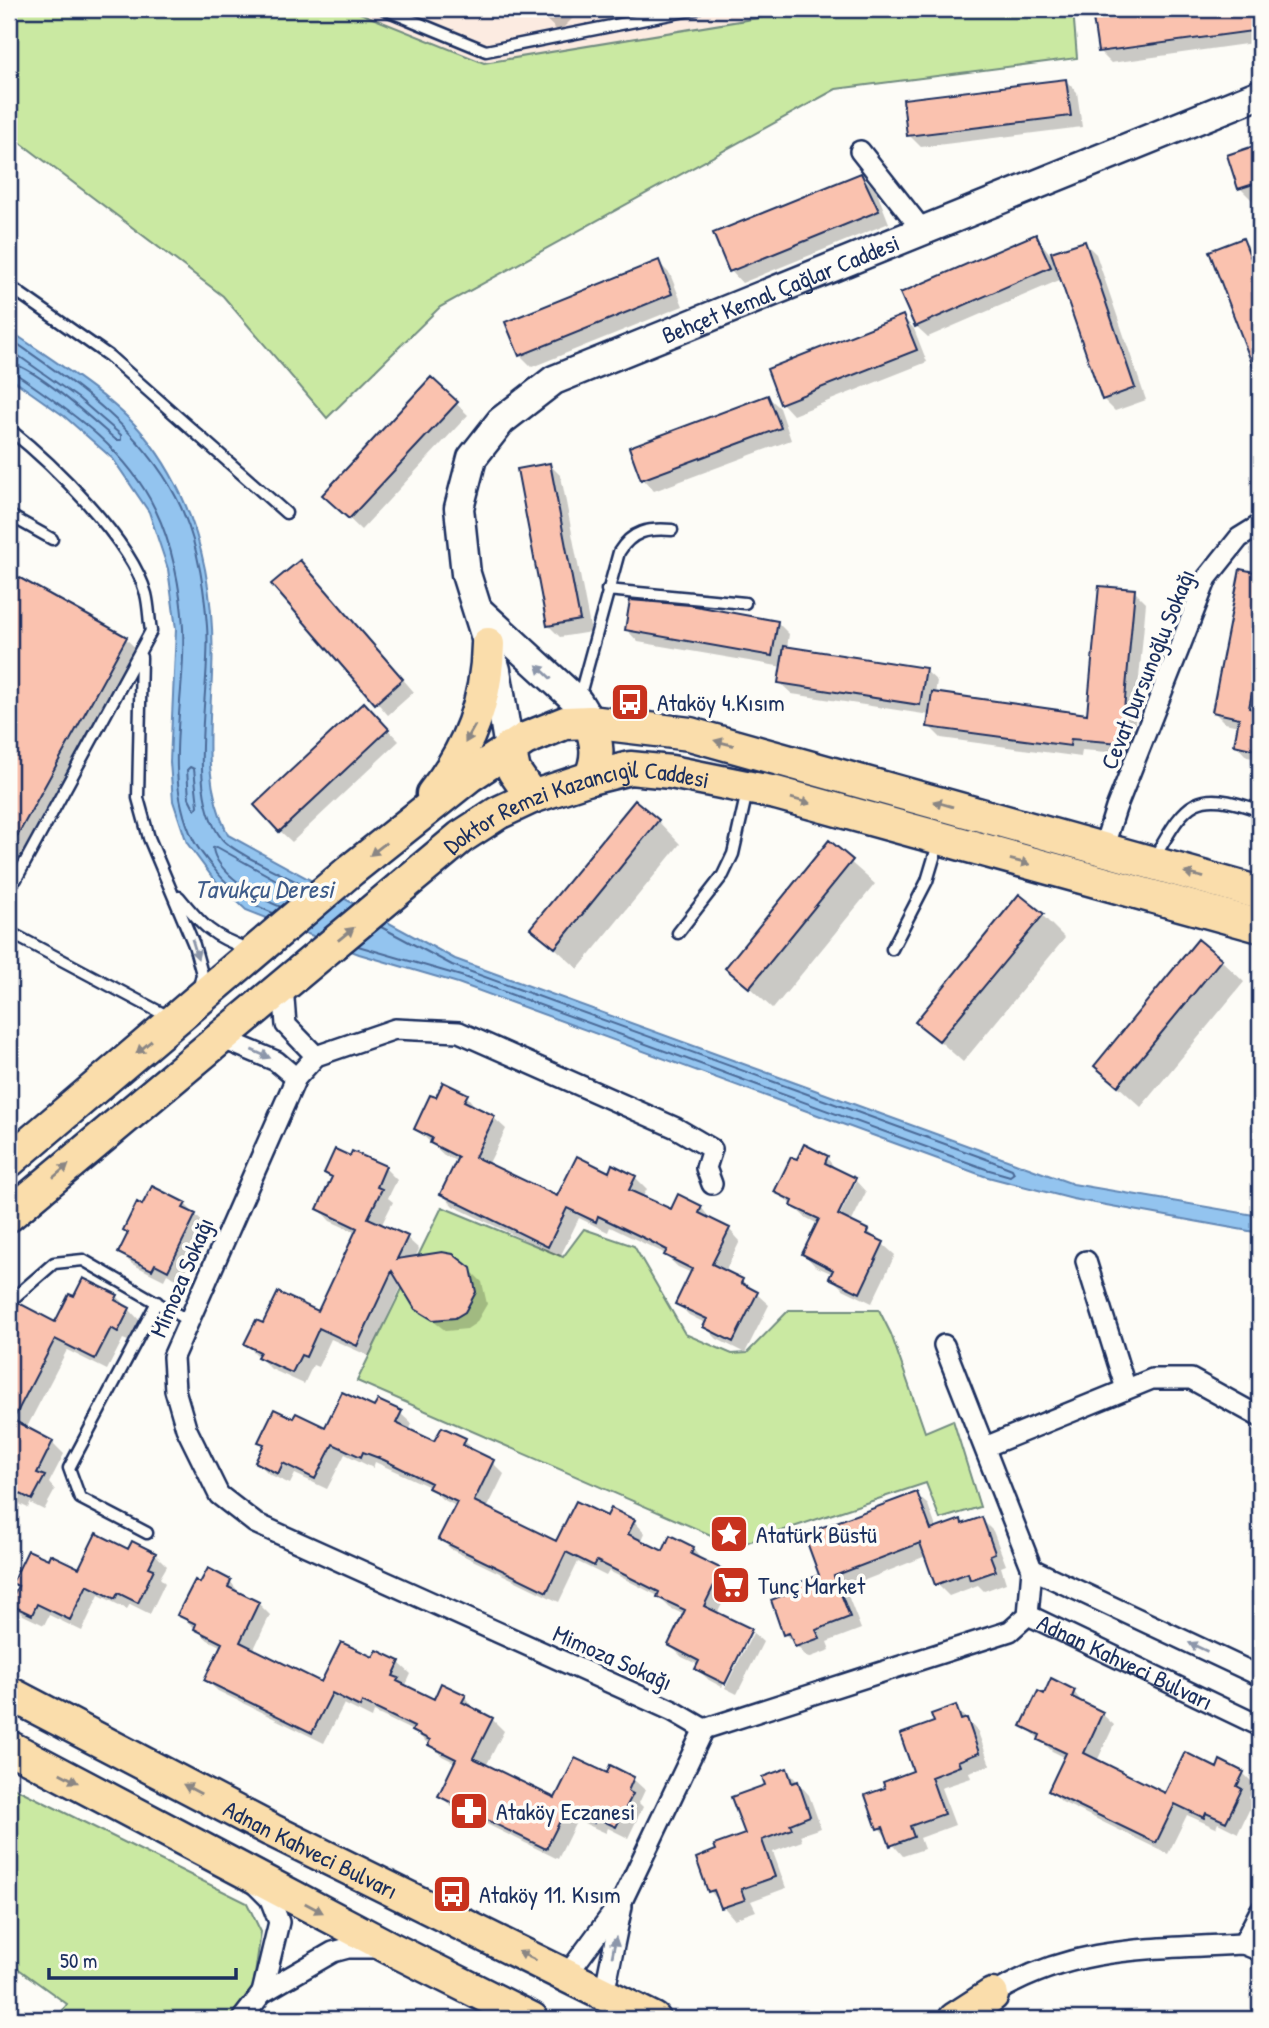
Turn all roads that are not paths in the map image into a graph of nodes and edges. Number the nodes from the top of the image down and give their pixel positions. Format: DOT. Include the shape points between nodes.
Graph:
graph roads {
  1 [pos="384,9"];
  2 [pos="696,9"];
  3 [pos="397,11"];
  4 [pos="1260,94"];
  5 [pos="860,150"];
  6 [pos="923,231"];
  7 [pos="9,286"];
  8 [pos="9,429"];
  9 [pos="286,513"];
  10 [pos="9,515"];
  11 [pos="1260,525"];
  12 [pos="672,530"];
  13 [pos="52,539"];
  14 [pos="607,590"];
  15 [pos="745,603"];
  16 [pos="480,612"];
  17 [pos="488,644"];
  18 [pos="141,653"];
  19 [pos="584,712"];
  20 [pos="509,748"];
  21 [pos="590,778"];
  22 [pos="748,788"];
  23 [pos="532,797"];
  24 [pos="1260,811"];
  25 [pos="407,827"];
  26 [pos="939,841"];
  27 [pos="1103,849"];
  28 [pos="1150,864"];
  29 [pos="9,885"];
  30 [pos="172,888"];
  31 [pos="1260,893"];
  32 [pos="1260,926"];
  33 [pos="9,932"];
  34 [pos="677,933"];
  35 [pos="263,945"];
  36 [pos="892,949"];
  37 [pos="292,979"];
  38 [pos="183,1015"];
  39 [pos="221,1038"];
  40 [pos="316,1056"];
  41 [pos="296,1078"];
  42 [pos="9,1161"];
  43 [pos="712,1184"];
  44 [pos="9,1214"];
  45 [pos="1086,1261"];
  46 [pos="9,1302"];
  47 [pos="157,1302"];
  48 [pos="187,1320"];
  49 [pos="944,1345"];
  50 [pos="1126,1389"];
  51 [pos="1260,1417"];
  52 [pos="985,1447"];
  53 [pos="147,1533"];
  54 [pos="1032,1569"];
  55 [pos="1028,1615"];
  56 [pos="1260,1676"];
  57 [pos="9,1693"];
  58 [pos="1260,1727"];
  59 [pos="704,1729"];
  60 [pos="9,1747"];
  61 [pos="243,1871"];
  62 [pos="623,1899"];
  63 [pos="1260,1912"];
  64 [pos="1252,1947"];
  65 [pos="390,1948"];
  66 [pos="567,1975"];
  67 [pos="262,1993"];
  68 [pos="604,1994"];
  69 [pos="992,1994"];
  70 [pos="242,2019"];
  71 [pos="532,2019"];
  72 [pos="654,2019"];
  73 [pos="955,2019"];
  74 [pos="970,2019"];
  1 -- 3 [label="lane"];
  2 -- 3 [label="lane" via="486,51"];
  4 -- 6 [label="main road, Behçet Kemal Çağlar Caddesi"];
  5 -- 6 [label="street"];
  6 -- 16 [label="main road, Behçet Kemal Çağlar Caddesi" via="554,380 501,421 472,458 459,508 464,564"];
  7 -- 9 [label="lane" via="109,356"];
  8 -- 18 [label="lane" via="85,499 124,553 146,592 151,631"];
  10 -- 13 [label="lane"];
  11 -- 27 [label="street, Cevat Dursunoğlu Sokağı" via="1239,538 1208,578"];
  12 -- 14 [label="lane" via="653,528 627,540"];
  14 -- 15 [label="lane"];
  14 -- 19 [label="lane"];
  16 -- 17 [label="main road, Behçet Kemal Çağlar Caddesi"];
  19 -- 16 [label="main road, one-way"];
  17 -- 20 [label="main road, Behçet Kemal Çağlar Caddesi"];
  17 -- 25 [label="main road, one-way" via="488,673 476,722 442,783"];
  18 -- 29 [label="lane"];
  18 -- 30 [label="lane" via="138,798 149,838"];
  19 -- 20 [label="main road, Doktor Remzi Kazancıgil Caddesi"];
  19 -- 21 [label="main road" via="597,744 598,762"];
  27 -- 19 [label="main road, Doktor Remzi Kazancıgil Caddesi, one-way" via="690,734"];
  20 -- 23 [label="main road" via="514,771"];
  20 -- 25 [label="main road, Doktor Remzi Kazancıgil Caddesi"];
  21 -- 22 [label="main road, Doktor Remzi Kazancıgil Caddesi" via="631,768"];
  21 -- 23 [label="main road, Doktor Remzi Kazancıgil Caddesi"];
  22 -- 26 [label="main road, Doktor Remzi Kazancıgil Caddesi, one-way"];
  22 -- 34 [label="lane" via="733,854 723,875"];
  37 -- 23 [label="main road, Doktor Remzi Kazancıgil Caddesi, one-way" via="461,837"];
  24 -- 28 [label="lane" via="1236,802 1199,802 1179,817"];
  25 -- 35 [label="main road, Doktor Remzi Kazancıgil Caddesi, one-way"];
  26 -- 32 [label="main road, Doktor Remzi Kazancıgil Caddesi, one-way"];
  26 -- 36 [label="lane" via="926,881"];
  27 -- 28 [label="main road, Doktor Remzi Kazancıgil Caddesi"];
  31 -- 28 [label="main road, Doktor Remzi Kazancıgil Caddesi, one-way"];
  30 -- 35 [label="lane" via="214,935"];
  30 -- 38 [label="lane, one-way" via="202,974"];
  33 -- 38 [label="lane"];
  35 -- 38 [label="main road"];
  37 -- 39 [label="main road, Doktor Remzi Kazancıgil Caddesi"];
  37 -- 40 [label="street" via="286,1025"];
  38 -- 42 [label="main road, one-way"];
  39 -- 41 [label="street, one-way" via="276,1061"];
  44 -- 39 [label="main road, Doktor Remzi Kazancıgil Caddesi, one-way"];
  40 -- 41 [label="street, Mimoza Sokağı"];
  40 -- 43 [label="street, Mimoza Sokağı" via="395,1029 459,1032 676,1128 712,1149 706,1168"];
  41 -- 48 [label="street, Mimoza Sokağı"];
  45 -- 50 [label="street"];
  46 -- 47 [label="lane" via="54,1263 83,1260"];
  47 -- 48 [label="lane"];
  47 -- 53 [label="lane" via="69,1468 80,1498"];
  48 -- 59 [label="street, Mimoza Sokağı" via="173,1357 175,1390 186,1427 219,1495 255,1523"];
  49 -- 52 [label="street"];
  50 -- 51 [label="street" via="1152,1379 1191,1379"];
  50 -- 52 [label="street"];
  52 -- 54 [label="street"];
  54 -- 55 [label="street"];
  56 -- 54 [label="street, one-way"];
  55 -- 58 [label="street, Adnan Kahveci Bulvarı"];
  55 -- 59 [label="street" via="1010,1631"];
  66 -- 57 [label="main road, Adnan Kahveci Bulvarı, one-way" via="271,1830"];
  59 -- 62 [label="street"];
  60 -- 61 [label="main road, Adnan Kahveci Bulvarı, one-way"];
  61 -- 65 [label="main road, Adnan Kahveci Bulvarı, one-way"];
  61 -- 67 [label="street" via="270,1899 279,1922"];
  62 -- 66 [label="street"];
  68 -- 62 [label="street, one-way"];
  63 -- 64 [label="street"];
  64 -- 69 [label="street" via="1111,1951 1023,1975"];
  65 -- 67 [label="street" via="333,1952"];
  65 -- 71 [label="main road, Adnan Kahveci Bulvarı"];
  66 -- 68 [label="main road, Adnan Kahveci Bulvarı"];
  67 -- 70 [label="street"];
  68 -- 72 [label="main road, Adnan Kahveci Bulvarı"];
  69 -- 73 [label="main road"];
  69 -- 74 [label="main road"];
}
